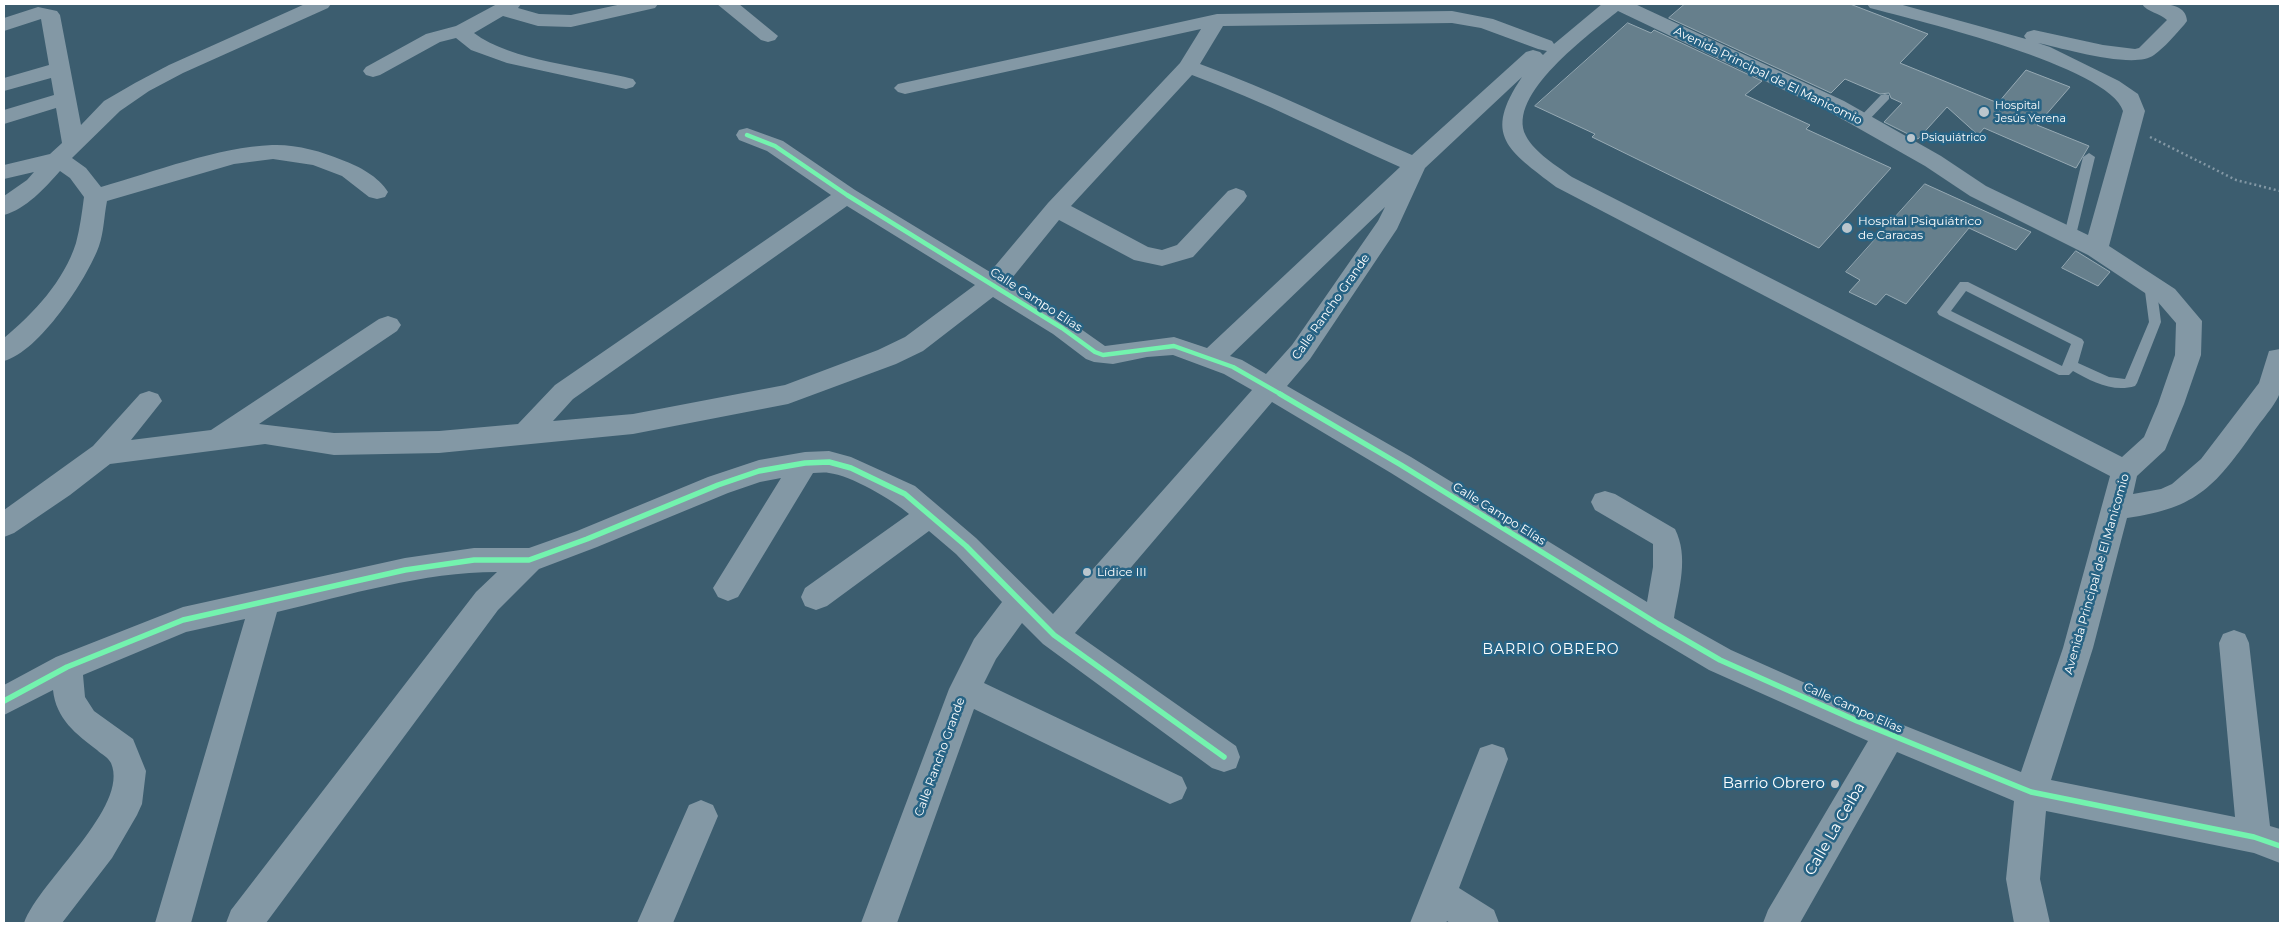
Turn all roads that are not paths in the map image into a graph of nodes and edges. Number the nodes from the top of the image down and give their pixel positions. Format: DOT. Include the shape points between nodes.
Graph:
graph roads {
  1 [pos="321,4"];
  2 [pos="648,4"];
  3 [pos="727,4"];
  4 [pos="1585,4"];
  5 [pos="1614,4"];
  6 [pos="1620,4"];
  7 [pos="1877,4"];
  8 [pos="2152,4"];
  9 [pos="507,7"];
  10 [pos="1217,20"];
  11 [pos="6,22"];
  12 [pos="1962,26"];
  13 [pos="460,32"];
  14 [pos="768,36"];
  15 [pos="1545,45"];
  16 [pos="1188,66"];
  17 [pos="59,69"];
  18 [pos="372,71"];
  19 [pos="626,83"];
  20 [pos="4,85"];
  21 [pos="906,88"];
  22 [pos="1885,97"];
  23 [pos="65,100"];
  24 [pos="4,117"];
  25 [pos="1862,121"];
  26 [pos="747,135"];
  27 [pos="65,151"];
  28 [pos="2088,157"];
  29 [pos="1415,165"];
  30 [pos="4,172"];
  31 [pos="377,192"];
  32 [pos="847,195"];
  33 [pos="96,196"];
  34 [pos="1236,196"];
  35 [pos="4,207"];
  36 [pos="1056,208"];
  37 [pos="2070,235"];
  38 [pos="2096,249"];
  39 [pos="994,284"];
  40 [pos="2150,284"];
  41 [pos="388,325"];
  42 [pos="4,352"];
  43 [pos="2278,358"];
  44 [pos="1211,359"];
  45 [pos="2071,365"];
  46 [pos="1269,388"];
  47 [pos="148,401"];
  48 [pos="525,434"];
  49 [pos="216,440"];
  50 [pos="103,454"];
  51 [pos="805,463"];
  52 [pos="2125,470"];
  53 [pos="1605,502"];
  54 [pos="2115,508"];
  55 [pos="929,515"];
  56 [pos="4,525"];
  57 [pos="529,560"];
  58 [pos="728,588"];
  59 [pos="816,597"];
  60 [pos="265,601"];
  61 [pos="1021,601"];
  62 [pos="1658,624"];
  63 [pos="1054,635"];
  64 [pos="2234,643"];
  65 [pos="67,667"];
  66 [pos="965,689"];
  67 [pos="4,701"];
  68 [pos="1889,735"];
  69 [pos="1224,757"];
  70 [pos="1492,759"];
  71 [pos="1170,788"];
  72 [pos="2031,792"];
  73 [pos="701,816"];
  74 [pos="2267,841"];
  75 [pos="1433,909"];
  76 [pos="42,923"];
  77 [pos="172,923"];
  78 [pos="244,923"];
  79 [pos="655,923"];
  80 [pos="879,923"];
  81 [pos="1481,923"];
  82 [pos="1781,923"];
  83 [pos="2032,923"];
  1 -- 27 [label="street" via="142,87 112,106"];
  2 -- 9 [label="street" via="571,21 538,20"];
  3 -- 14 [label="street"];
  4 -- 15 [label="street, Calle Rancho Grande"];
  5 -- 52 [label="street" via="1544,65 1516,101 1510,117 1514,135 1527,152 1564,182"];
  6 -- 25 [label="street, Avenida Principal de El Manicomio"];
  7 -- 12 [label="street"];
  8 -- 12 [label="street" via="2168,10 2177,21 2146,52 2135,55 1987,25"];
  9 -- 13 [label="street"];
  10 -- 15 [label="street" via="1452,16 1486,23"];
  10 -- 16 [label="street"];
  10 -- 21 [label="street"];
  11 -- 17 [label="street" via="38,14 50,15"];
  12 -- 38 [label="street" via="2044,51 2112,85 2130,99 2134,111"];
  13 -- 18 [label="street" via="432,38"];
  13 -- 19 [label="street" via="478,46 514,59"];
  15 -- 29 [label="street, Calle Rancho Grande"];
  16 -- 29 [label="street" via="1249,89"];
  16 -- 36 [label="street"];
  17 -- 20 [label="street"];
  17 -- 23 [label="street"];
  22 -- 25 [label="lane"];
  23 -- 24 [label="street"];
  23 -- 27 [label="street"];
  25 -- 37 [label="street, Avenida Principal de El Manicomio" via="1978,191"];
  26 -- 32 [label="street, Calle Campo Elías" via="775,146"];
  27 -- 30 [label="street"];
  27 -- 33 [label="street"];
  27 -- 35 [label="street" via="35,185"];
  28 -- 37 [label="lane"];
  29 -- 44 [label="street"];
  29 -- 46 [label="street, Calle Rancho Grande" via="1389,223 1301,352"];
  31 -- 33 [label="street" via="350,171 317,158 273,152 233,157"];
  32 -- 39 [label="street, Calle Campo Elías"];
  32 -- 48 [label="street" via="564,392"];
  33 -- 42 [label="street" via="87,244 68,281 46,314"];
  34 -- 36 [label="street" via="1185,251 1162,258 1142,254"];
  36 -- 39 [label="street"];
  37 -- 38 [label="street, Avenida Principal de El Manicomio"];
  38 -- 40 [label="street, Avenida Principal de El Manicomio"];
  39 -- 44 [label="street, Calle Campo Elías" via="1103,355 1174,346"];
  39 -- 48 [label="street" via="914,344 788,394 633,424"];
  40 -- 45 [label="lane" via="2156,322 2130,383 2122,385 2106,381"];
  40 -- 52 [label="street, Avenida Principal de El Manicomio" via="2189,321 2188,355 2155,443"];
  41 -- 49 [label="street"];
  43 -- 54 [label="street" via="2269,389 2194,484 2170,498"];
  44 -- 46 [label="street, Calle Campo Elías"];
  45 -- 45 [label="lane" via="2078,342 1964,285 1943,312 2064,372"];
  46 -- 62 [label="street, Calle Campo Elías" via="1409,470"];
  46 -- 63 [label="street, Calle Rancho Grande"];
  47 -- 50 [label="street"];
  48 -- 49 [label="street" via="439,442 334,444 265,434"];
  49 -- 50 [label="street"];
  50 -- 56 [label="street"];
  51 -- 55 [label="street" via="828,462 851,468 905,494"];
  51 -- 57 [label="street" via="760,471 718,485"];
  51 -- 58 [label="street"];
  52 -- 54 [label="street, Avenida Principal de El Manicomio"];
  53 -- 62 [label="street" via="1665,537 1668,543"];
  54 -- 72 [label="street, Avenida Principal de El Manicomio" via="2078,648"];
  55 -- 59 [label="street"];
  55 -- 61 [label="street" via="966,546"];
  57 -- 60 [label="street" via="474,560 405,570"];
  57 -- 78 [label="street" via="487,600"];
  60 -- 65 [label="street" via="183,620"];
  60 -- 77 [label="street"];
  61 -- 63 [label="street"];
  61 -- 66 [label="street, Calle Rancho Grande" via="986,649"];
  62 -- 68 [label="street, Calle Campo Elías" via="1720,660"];
  63 -- 69 [label="street"];
  64 -- 74 [label="street"];
  65 -- 67 [label="street"];
  65 -- 76 [label="street" via="70,700 83,721 122,750 130,770 125,804 100,846"];
  66 -- 71 [label="street"];
  66 -- 80 [label="street, Calle Rancho Grande"];
  68 -- 72 [label="street, Calle Campo Elías"];
  68 -- 82 [label="street, Calle La Ceiba"];
  70 -- 75 [label="street"];
  72 -- 74 [label="street, Calle Campo Elías"];
  72 -- 83 [label="street, Avenida Principal de El Manicomio" via="2023,878"];
  73 -- 79 [label="street"];
  75 -- 81 [label="street"];
}
